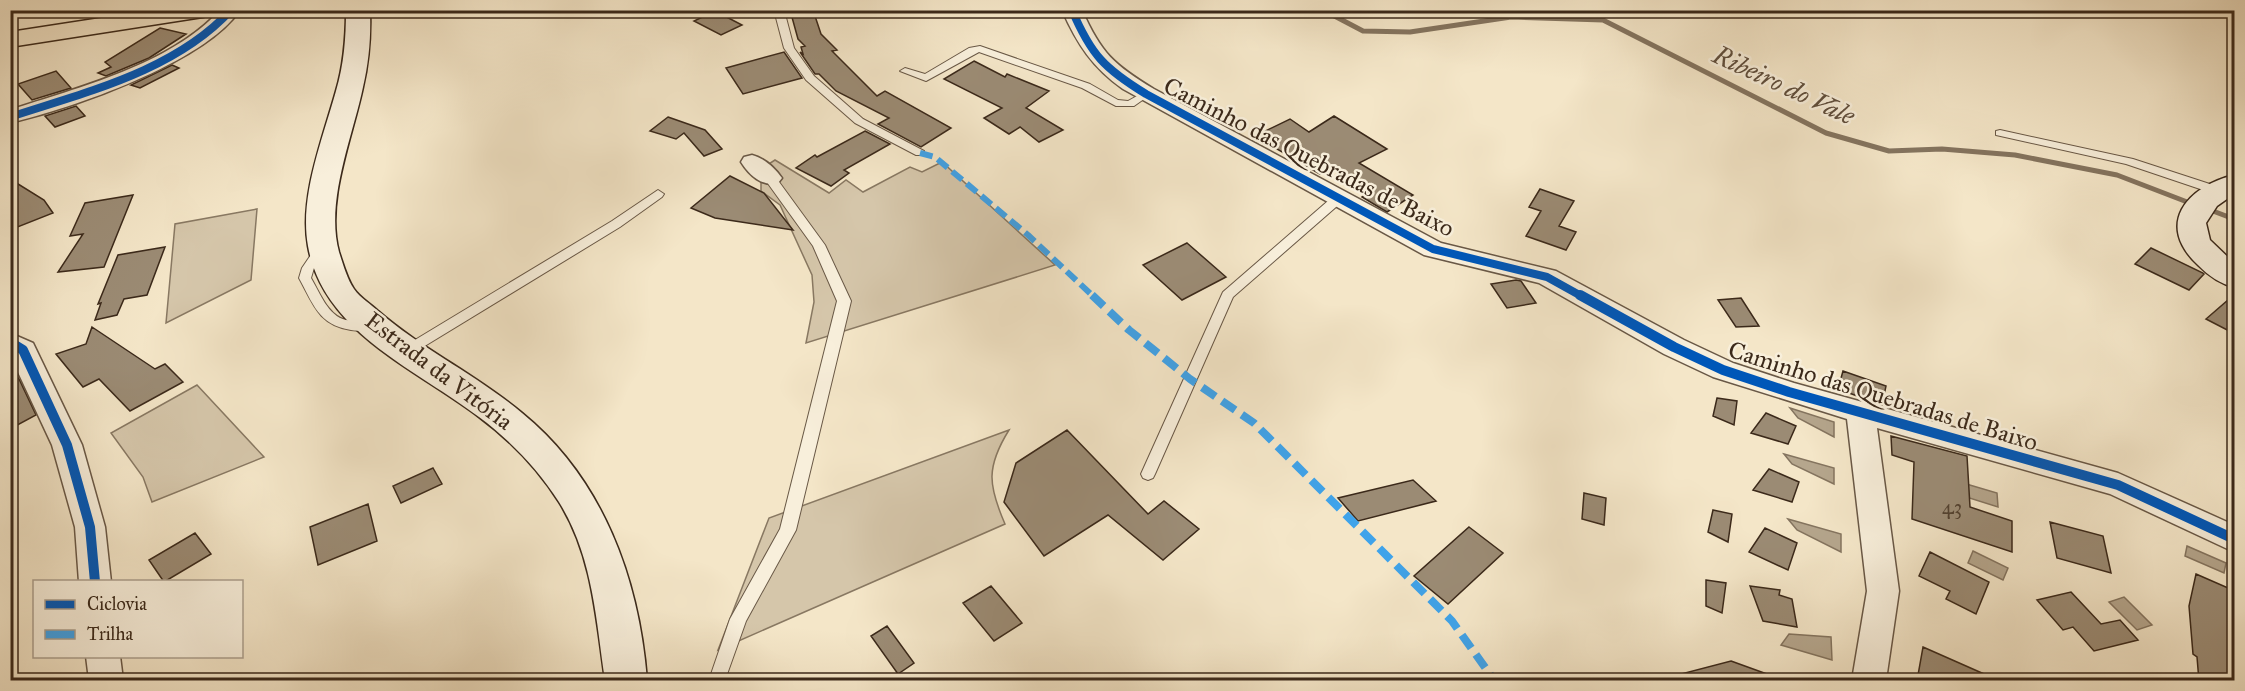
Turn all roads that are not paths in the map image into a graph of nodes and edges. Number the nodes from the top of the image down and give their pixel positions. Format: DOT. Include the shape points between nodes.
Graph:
graph roads {
  1 [pos="203,10"];
  2 [pos="231,10"];
  3 [pos="358,10"];
  4 [pos="779,10"];
  5 [pos="1072,10"];
  6 [pos="139,15"];
  7 [pos="10,30"];
  8 [pos="10,40"];
  9 [pos="905,71"];
  10 [pos="1146,94"];
  11 [pos="10,117"];
  12 [pos="2000,133"];
  13 [pos="920,153"];
  14 [pos="752,162"];
  15 [pos="770,177"];
  16 [pos="2226,187"];
  17 [pos="658,194"];
  18 [pos="1340,197"];
  19 [pos="2235,277"];
  20 [pos="10,342"];
  21 [pos="405,351"];
  22 [pos="1861,413"];
  23 [pos="1148,474"];
  24 [pos="2235,539"];
  25 [pos="95,580"];
  26 [pos="103,658"];
  27 [pos="106,681"];
  28 [pos="626,681"];
  29 [pos="717,681"];
  30 [pos="1869,681"];
  1 -- 6 [label="highway"];
  2 -- 11 [label="street" via="223,23 181,51 121,78"];
  3 -- 21 [label="main road, Estrada da Vitória" via="357,50 328,161 322,246 342,295"];
  4 -- 13 [label="lane" via="789,48 810,78 859,121"];
  5 -- 10 [label="street, Caminho das Quebradas de Baixo" via="1094,56"];
  6 -- 7 [label="highway"];
  6 -- 8 [label="highway"];
  9 -- 10 [label="lane" via="926,78 980,49 1086,86 1116,104 1130,104"];
  10 -- 18 [label="street, Caminho das Quebradas de Baixo"];
  12 -- 16 [label="lane"];
  14 -- 15 [label="street"];
  15 -- 29 [label="lane" via="819,244 844,301 788,530 738,619"];
  16 -- 19 [label="main road" via="2194,210 2189,228 2205,256"];
  17 -- 21 [label="lane" via="616,224"];
  18 -- 22 [label="street, Caminho das Quebradas de Baixo" via="1433,249 1547,277 1723,370"];
  18 -- 23 [label="lane" via="1228,295"];
  20 -- 25 [label="street" via="23,350 67,445 90,527"];
  21 -- 28 [label="main road, Estrada da Vitória" via="528,437 561,474 586,514 605,558"];
  22 -- 24 [label="street, Caminho das Quebradas de Baixo" via="2118,485"];
  22 -- 30 [label="street" via="1883,591"];
  26 -- 27 [label="street"];
}
